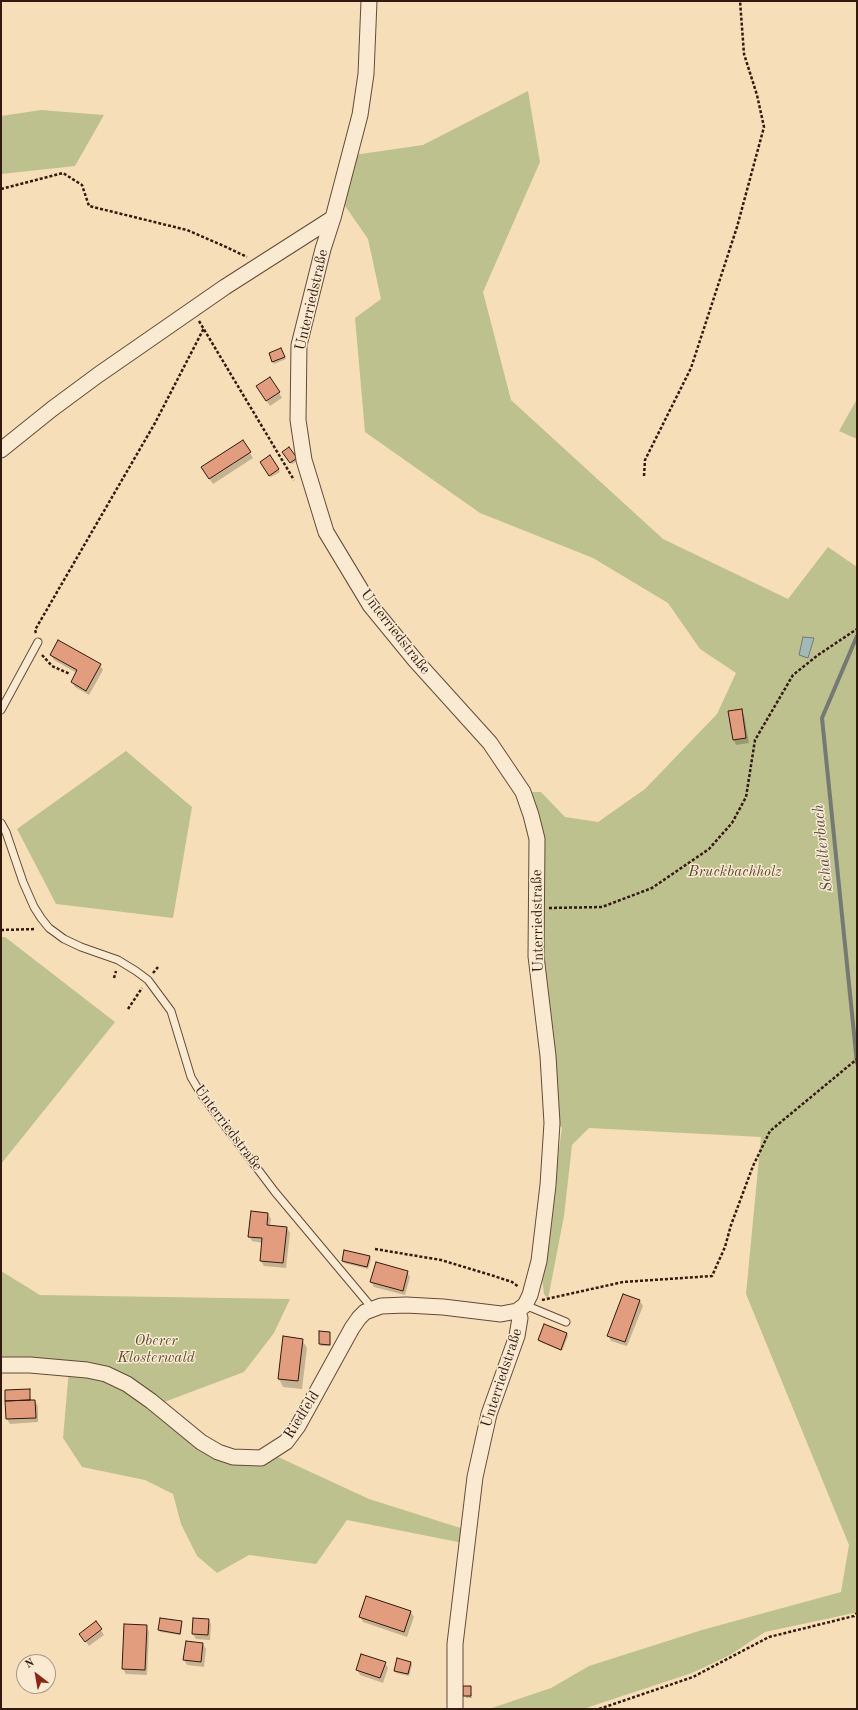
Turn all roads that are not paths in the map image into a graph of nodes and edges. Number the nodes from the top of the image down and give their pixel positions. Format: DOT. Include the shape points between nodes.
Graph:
graph roads {
  1 [pos="368,1"];
  2 [pos="333,218"];
  3 [pos="1,450"];
  4 [pos="38,642"];
  5 [pos="1,710"];
  6 [pos="1,823"];
  7 [pos="524,1303"];
  8 [pos="373,1309"];
  9 [pos="566,1322"];
  10 [pos="1,1365"];
  11 [pos="455,1709"];
  1 -- 2 [label="street, Unterriedstraße" via="366,74 360,115"];
  2 -- 3 [label="street, Unterriedstraße" via="225,287 98,375"];
  2 -- 7 [label="street, Unterriedstraße" via="299,345 298,420 304,460 326,532 370,605 415,660 490,743 523,792 537,839 536,956 548,1056 552,1123 540,1253"];
  4 -- 5 [label="lane"];
  6 -- 8 [label="lane, Unterriedstraße" via="34,907 49,928 81,947 118,960 148,980 171,1011 191,1077 201,1094 275,1192"];
  7 -- 8 [label="street, Riedfeld" via="501,1314 406,1305"];
  7 -- 9 [label="lane"];
  7 -- 11 [label="street, Unterriedstraße" via="517,1336 489,1414 475,1477 454,1644"];
  8 -- 10 [label="street, Riedfeld" via="358,1318 298,1426 286,1442 261,1458 233,1457 218,1452 201,1442 133,1389 106,1374 30,1365"];
}
